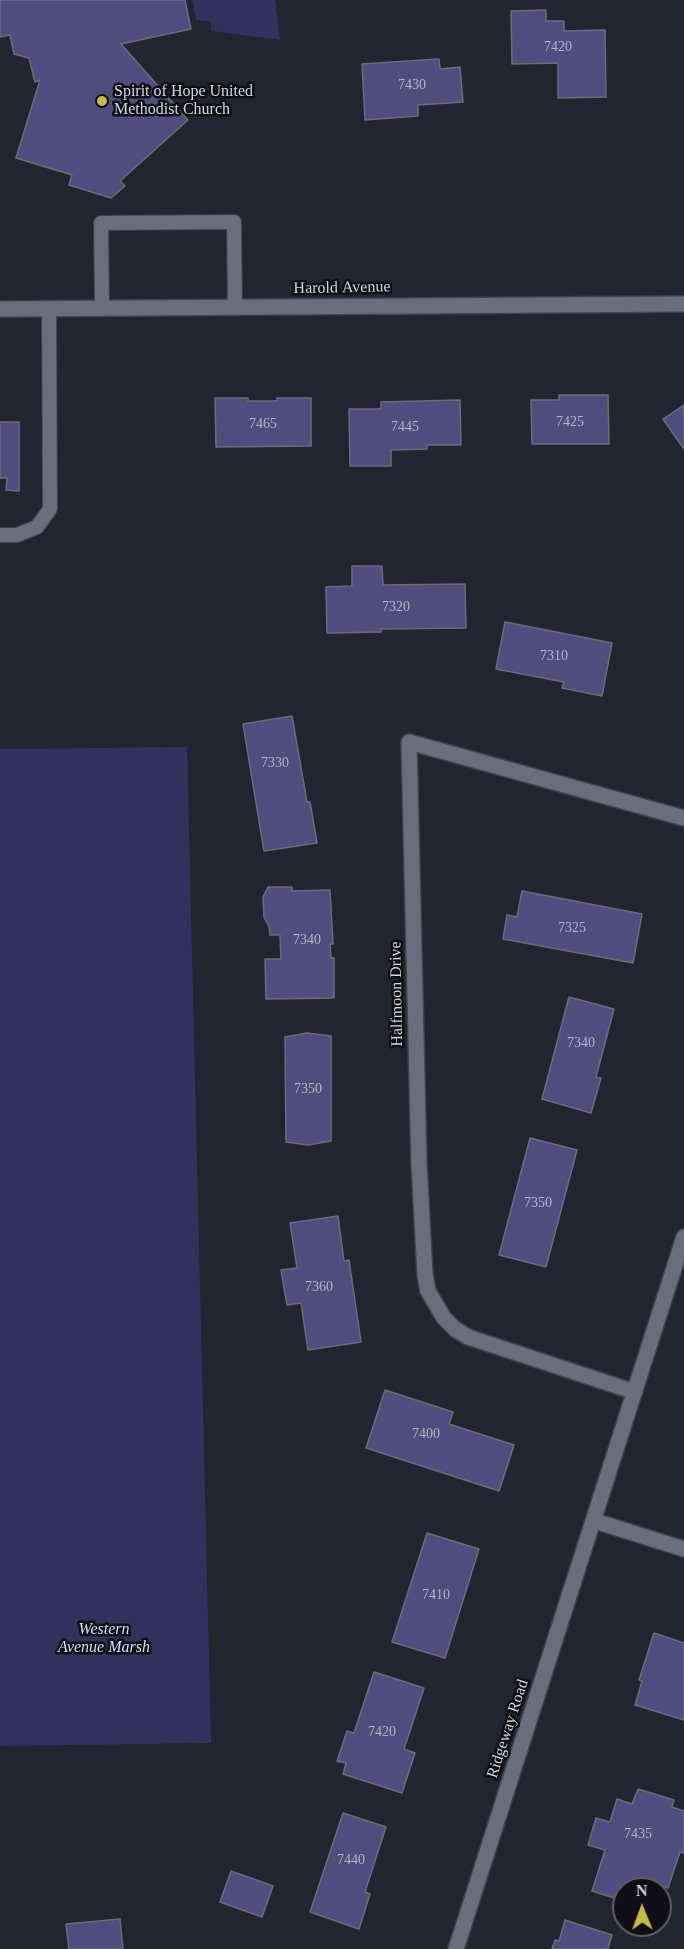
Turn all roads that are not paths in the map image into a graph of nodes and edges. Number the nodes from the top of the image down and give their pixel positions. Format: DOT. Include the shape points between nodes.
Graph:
graph roads {
  1 [pos="684,304"];
  2 [pos="236,307"];
  3 [pos="102,308"];
  4 [pos="0,309"];
  5 [pos="49,309"];
  6 [pos="0,535"];
  7 [pos="684,818"];
  8 [pos="684,1237"];
  9 [pos="635,1392"];
  10 [pos="595,1521"];
  11 [pos="684,1549"];
  12 [pos="456,1949"];
  1 -- 2 [label="street, Harold Avenue"];
  2 -- 3 [label="street, Harold Avenue"];
  2 -- 3 [label="lane" via="234,222 101,224"];
  3 -- 5 [label="street, Harold Avenue"];
  4 -- 5 [label="street, Harold Avenue"];
  5 -- 6 [label="lane" via="50,509 29,532"];
  7 -- 9 [label="street, Halfmoon Drive" via="409,742 419,1164 428,1291 444,1318 468,1337"];
  8 -- 9 [label="street, Ridgeway Road"];
  9 -- 10 [label="street, Ridgeway Road"];
  10 -- 11 [label="street"];
  10 -- 12 [label="street, Ridgeway Road"];
}
